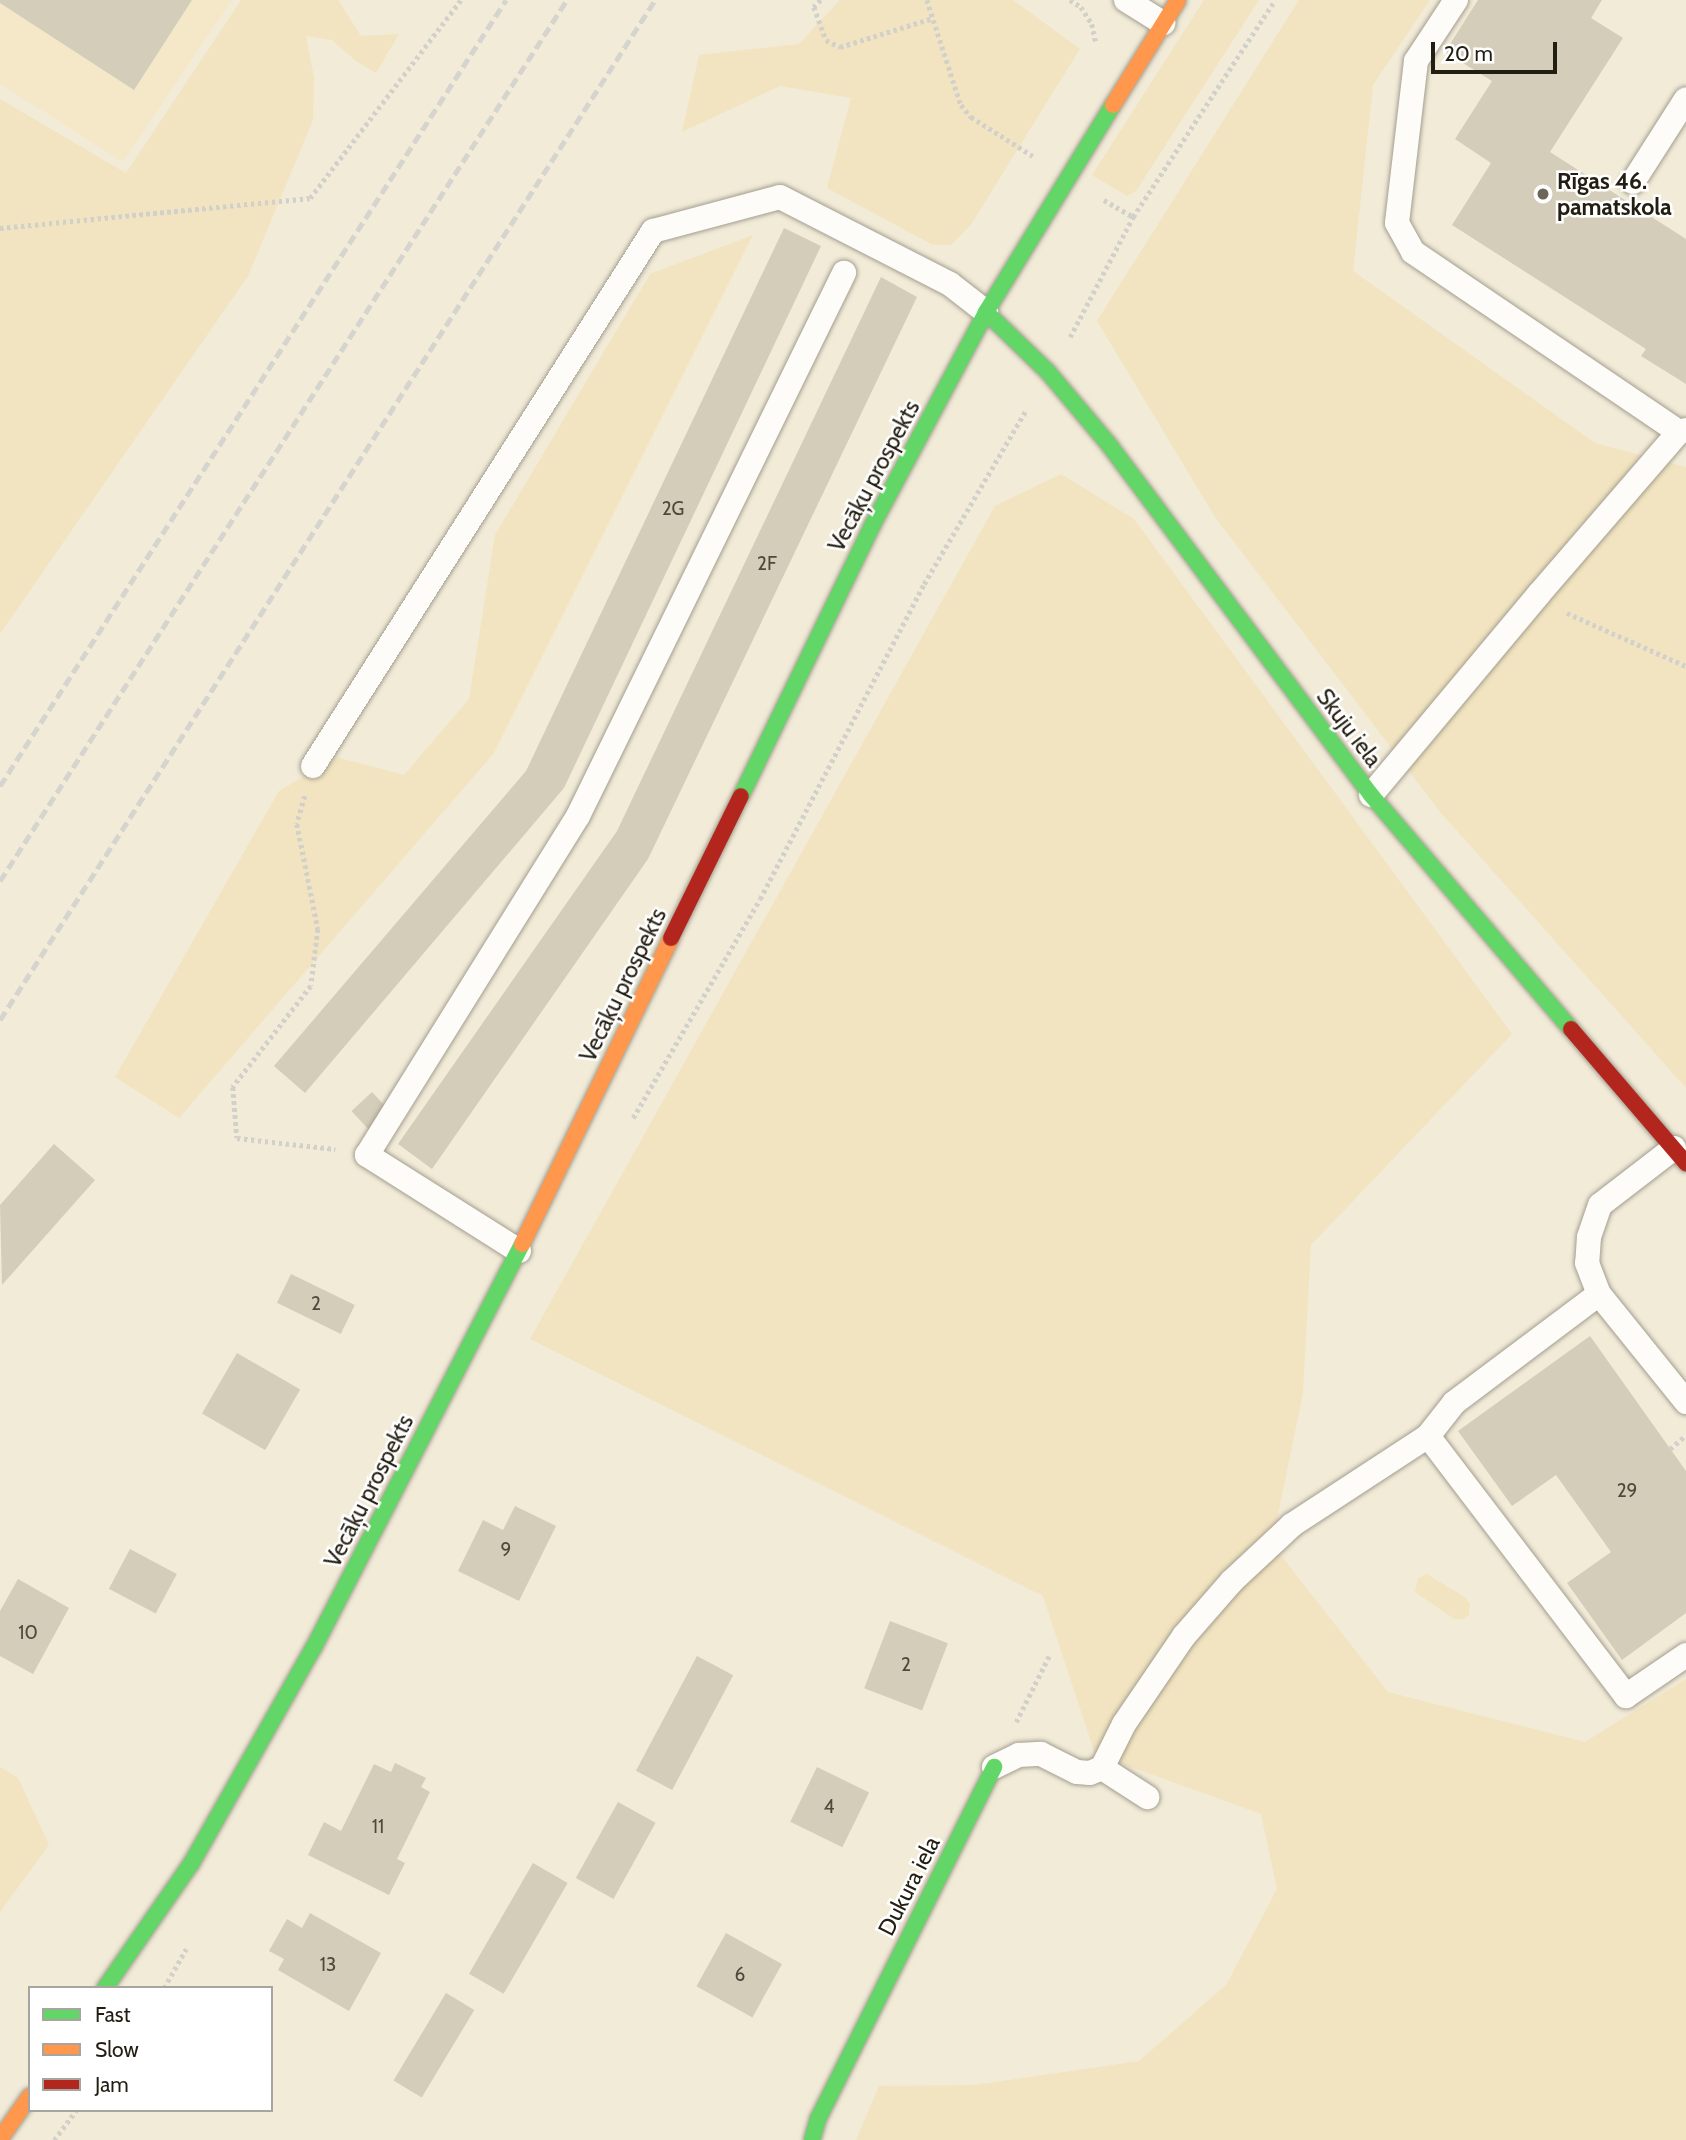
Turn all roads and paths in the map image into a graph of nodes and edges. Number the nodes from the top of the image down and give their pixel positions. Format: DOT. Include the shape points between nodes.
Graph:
graph roads {
  1 [pos="461,0"];
  2 [pos="821,0"];
  3 [pos="928,0"];
  4 [pos="1070,0"];
  5 [pos="1126,0"];
  6 [pos="1178,0"];
  7 [pos="1275,0"];
  8 [pos="1456,0"];
  9 [pos="933,18"];
  10 [pos="1163,23"];
  11 [pos="1096,43"];
  12 [pos="1686,99"];
  13 [pos="1039,160"];
  14 [pos="1633,182"];
  15 [pos="1096,196"];
  16 [pos="1133,217"];
  17 [pos="0,228"];
  18 [pos="844,273"];
  19 [pos="986,312"];
  20 [pos="1048,372"];
  21 [pos="1682,431"];
  22 [pos="1534,599"];
  23 [pos="1686,666"];
  24 [pos="313,766"];
  25 [pos="1371,795"];
  26 [pos="367,1154"];
  27 [pos="1680,1156"];
  28 [pos="519,1251"];
  29 [pos="1599,1294"];
  30 [pos="1686,1402"];
  31 [pos="1429,1436"];
  32 [pos="1686,1436"];
  33 [pos="1670,1449"];
  34 [pos="1050,1654"];
  35 [pos="1686,1655"];
  36 [pos="994,1767"];
  37 [pos="1102,1768"];
  38 [pos="1147,1797"];
  39 [pos="106,1986"];
  40 [pos="28,2099"];
  41 [pos="75,2112"];
  42 [pos="0,2139"];
  43 [pos="54,2140"];
  44 [pos="813,2140"];
  1 -- 17 [label="path" via="310,198"];
  2 -- 9 [label="path" via="814,7 826,40 840,47"];
  3 -- 9 [label="path"];
  4 -- 11 [label="path" via="1092,24"];
  5 -- 10 [label="lane"];
  6 -- 10 [label="main road, Vecāķu prospekts"];
  7 -- 16 [label="path"];
  8 -- 21 [label="lane" via="1416,61 1397,223 1413,251"];
  9 -- 13 [label="path" via="961,105 971,117"];
  10 -- 19 [label="main road, Vecāķu prospekts"];
  12 -- 14 [label="lane"];
  15 -- 16 [label="path"];
  16 -- 20 [label="path"];
  18 -- 26 [label="lane" via="578,816"];
  19 -- 20 [label="main road, Skuju iela"];
  19 -- 24 [label="lane" via="950,284 780,197 653,231"];
  19 -- 28 [label="main road, Vecāķu prospekts" via="873,524"];
  20 -- 25 [label="main road, Skuju iela" via="1111,446"];
  21 -- 22 [label="lane"];
  22 -- 23 [label="path"];
  22 -- 25 [label="lane"];
  24 -- 26 [label="path" via="297,824 318,929 311,986 233,1087 237,1138"];
  25 -- 27 [label="main road, Skuju iela"];
  26 -- 28 [label="lane"];
  27 -- 29 [label="lane" via="1600,1205 1589,1237 1587,1263"];
  28 -- 39 [label="main road, Vecāķu prospekts" via="307,1659 191,1864"];
  29 -- 30 [label="lane"];
  29 -- 31 [label="lane" via="1454,1403"];
  31 -- 35 [label="lane" via="1626,1696"];
  31 -- 37 [label="lane" via="1292,1525 1232,1581 1184,1636 1124,1724"];
  32 -- 33 [label="path"];
  34 -- 36 [label="path"];
  36 -- 37 [label="lane" via="1019,1755 1041,1754 1077,1772"];
  36 -- 44 [label="main road, Dukura iela" via="818,2119"];
  37 -- 38 [label="lane"];
  40 -- 42 [label="main road"];
  41 -- 43 [label="path"];
}
